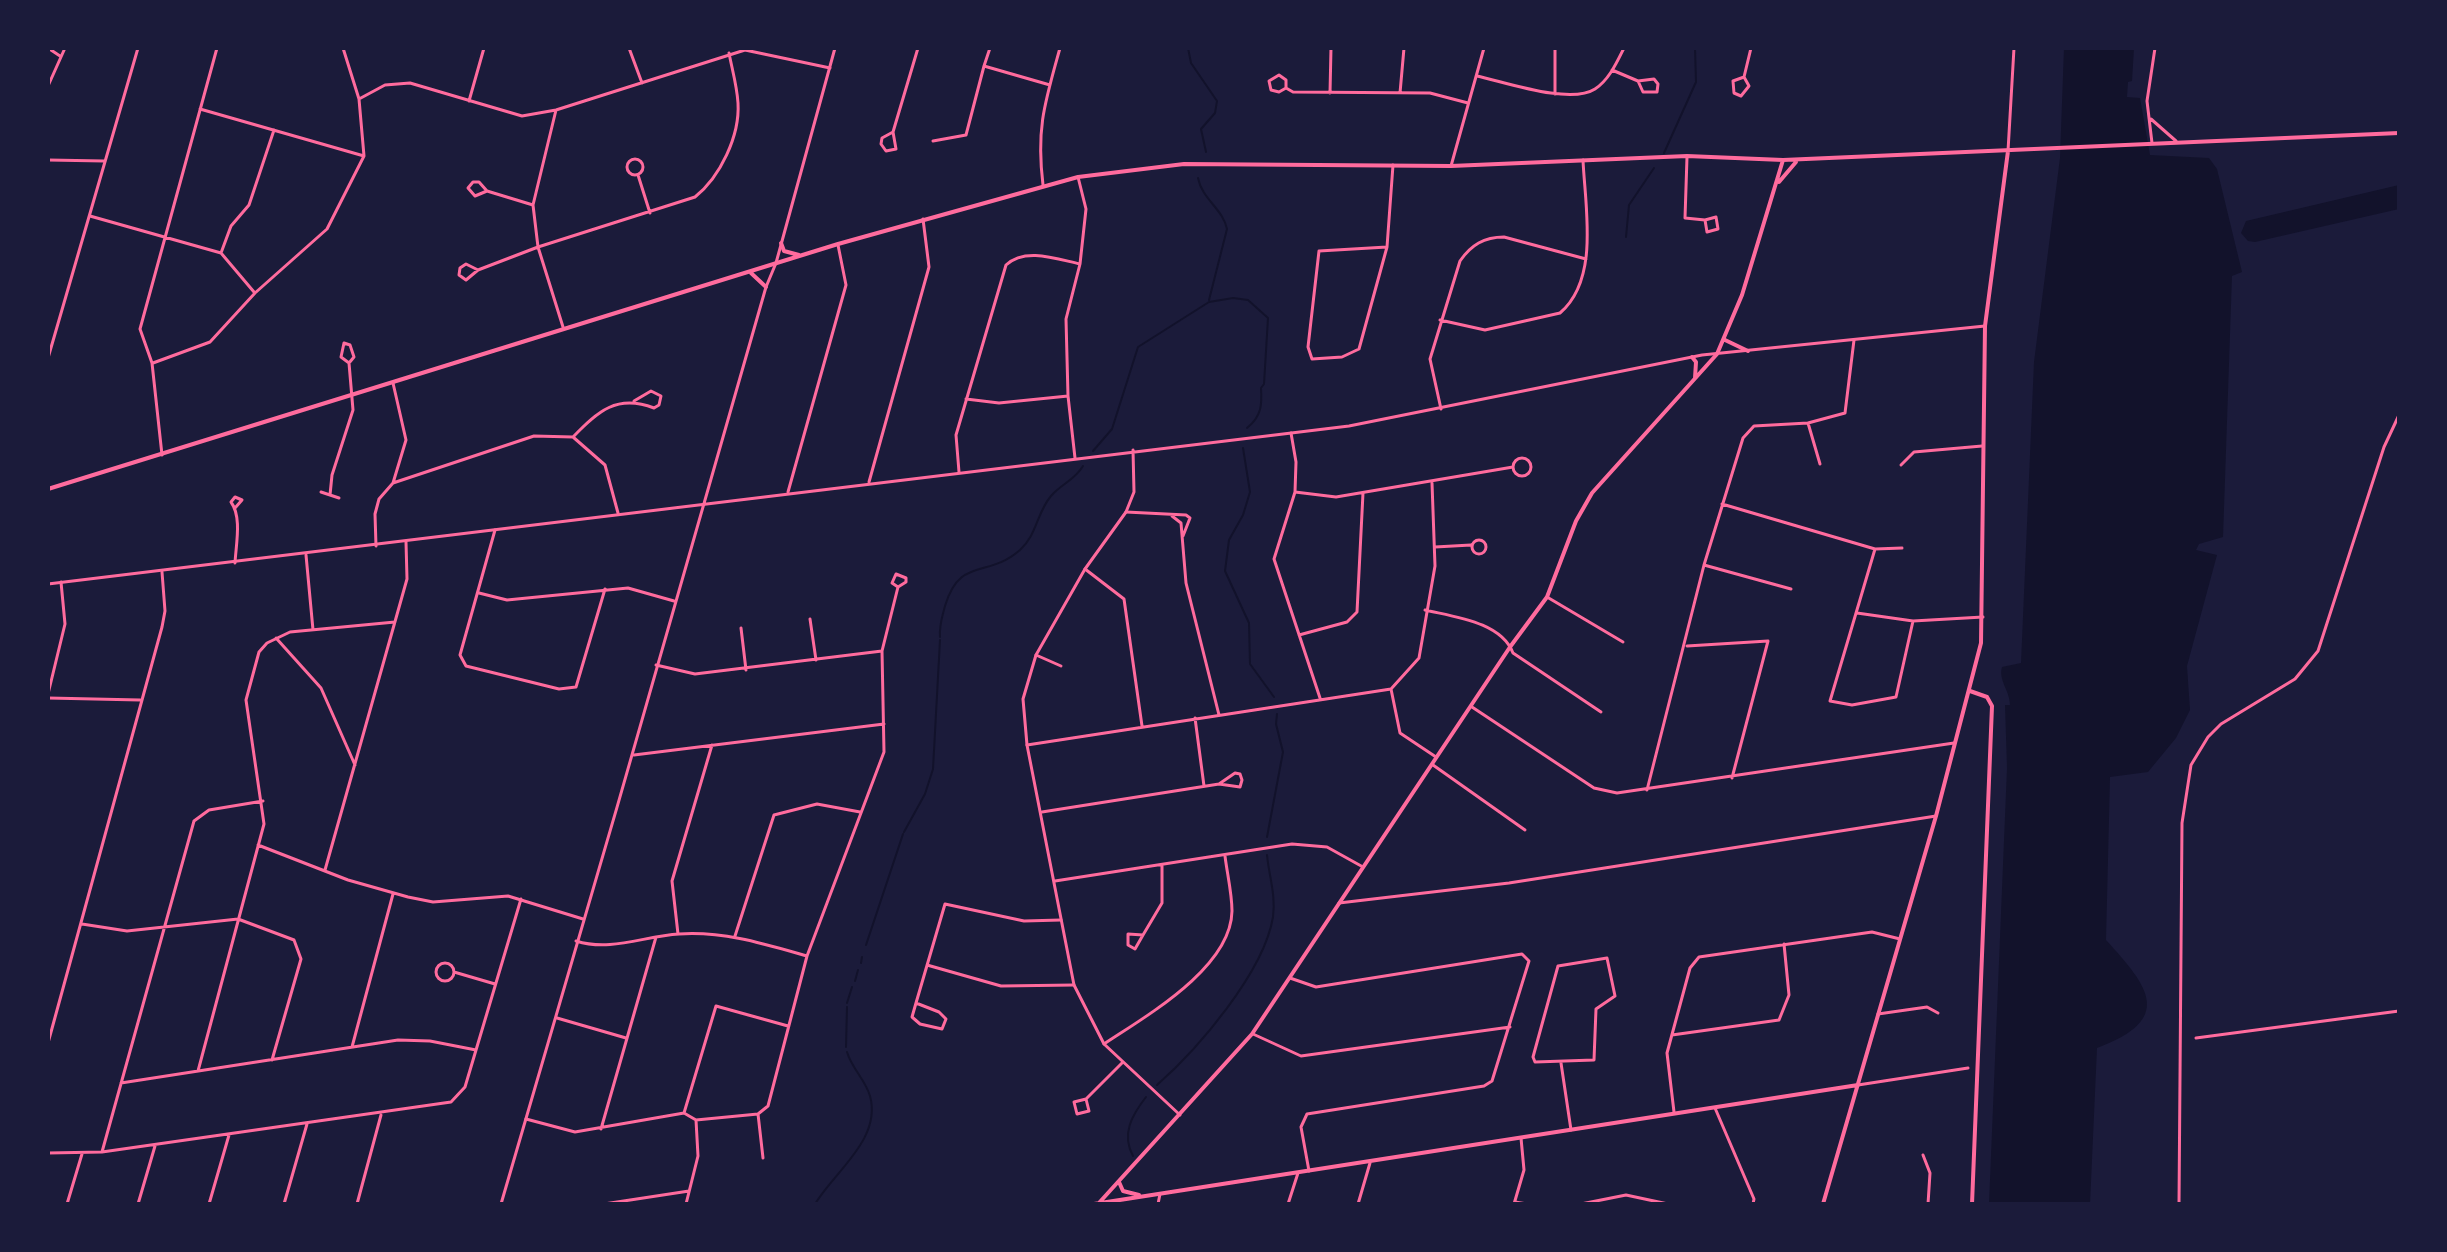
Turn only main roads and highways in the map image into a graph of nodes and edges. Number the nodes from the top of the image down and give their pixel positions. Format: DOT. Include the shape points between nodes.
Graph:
graph roads {
  1 [pos="2399,133"];
  2 [pos="2008,151"];
  3 [pos="1807,159"];
  4 [pos="1783,160"];
  5 [pos="1774,192"];
  6 [pos="781,243"];
  7 [pos="801,256"];
  8 [pos="748,272"];
  9 [pos="766,287"];
  10 [pos="1724,340"];
  11 [pos="1748,351"];
  12 [pos="1692,357"];
  13 [pos="1695,380"];
  14 [pos="48,489"];
  15 [pos="1970,691"];
  16 [pos="1858,1085"];
  17 [pos="1119,1182"];
  18 [pos="1145,1196"];
  19 [pos="1097,1204"];
  20 [pos="1823,1204"];
  21 [pos="1972,1204"];
  1 -- 2 [label="main road"];
  2 -- 3 [label="main road"];
  2 -- 15 [label="main road" via="1985,326 1983,617"];
  3 -- 4 [label="main road"];
  3 -- 5 [label="main road" via="1793,162"];
  4 -- 5 [label="main road"];
  4 -- 7 [label="main road" via="1687,156 1451,166 1184,164 1043,185"];
  5 -- 10 [label="main road"];
  6 -- 7 [label="main road" via="789,255"];
  7 -- 8 [label="main road"];
  8 -- 9 [label="main road"];
  8 -- 14 [label="main road"];
  10 -- 11 [label="main road"];
  10 -- 13 [label="main road"];
  12 -- 13 [label="main road"];
  13 -- 17 [label="main road" via="1592,493 1547,597 1252,1034"];
  15 -- 16 [label="main road"];
  15 -- 21 [label="main road" via="1987,697 1992,706"];
  16 -- 18 [label="main road"];
  16 -- 20 [label="main road"];
  17 -- 18 [label="main road" via="1123,1191"];
  17 -- 19 [label="main road"];
  18 -- 19 [label="main road"];
}
